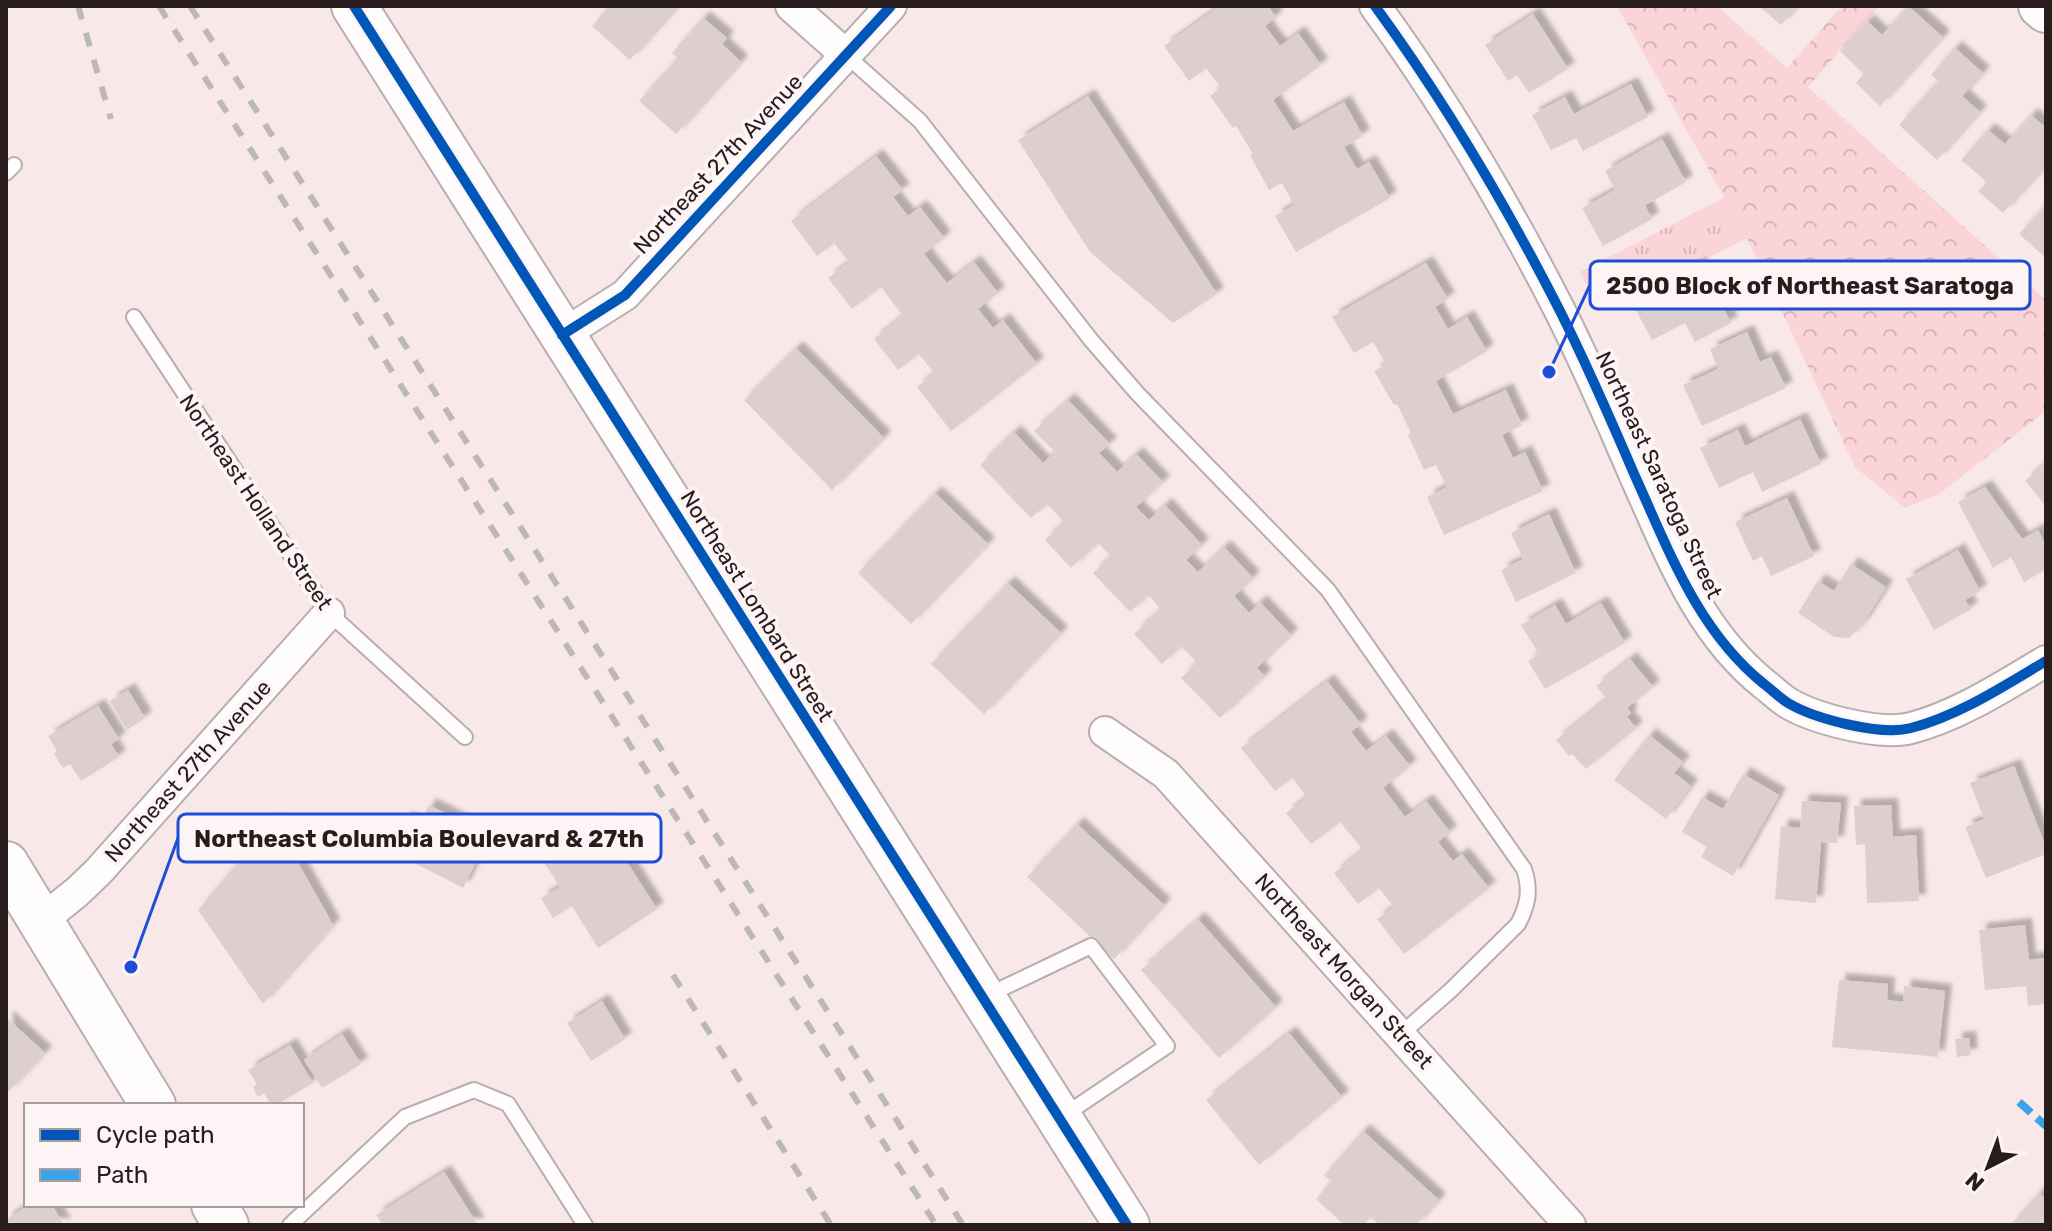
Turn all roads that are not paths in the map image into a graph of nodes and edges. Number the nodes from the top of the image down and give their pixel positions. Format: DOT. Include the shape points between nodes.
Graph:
graph roads {
  1 [pos="354,6"];
  2 [pos="791,6"];
  3 [pos="891,6"];
  4 [pos="1375,6"];
  5 [pos="2040,6"];
  6 [pos="2046,11"];
  7 [pos="847,56"];
  8 [pos="134,317"];
  9 [pos="562,335"];
  10 [pos="329,613"];
  11 [pos="2046,661"];
  12 [pos="1105,732"];
  13 [pos="465,737"];
  14 [pos="6,864"];
  15 [pos="41,921"];
  16 [pos="983,998"];
  17 [pos="1401,1034"];
  18 [pos="152,1103"];
  19 [pos="1060,1118"];
  20 [pos="215,1207"];
  21 [pos="226,1225"];
  22 [pos="290,1225"];
  23 [pos="585,1225"];
  24 [pos="1127,1225"];
  25 [pos="1570,1225"];
  1 -- 9 [label="main road, Northeast Lombard Street"];
  2 -- 7 [label="street"];
  3 -- 7 [label="street, Northeast 27th Avenue"];
  4 -- 11 [label="street, Northeast Saratoga Street" via="1445,108 1528,252 1591,374 1682,581 1712,630 1749,672 1788,703 1828,718 1873,729 1909,729"];
  5 -- 6 [label="street"];
  7 -- 9 [label="street, Northeast 27th Avenue" via="625,295"];
  7 -- 17 [label="lane" via="920,121 1137,393 1328,590 1524,869 1528,897 1518,924"];
  8 -- 10 [label="lane, Northeast Holland Street"];
  9 -- 16 [label="main road, Northeast Lombard Street"];
  10 -- 13 [label="lane, Northeast Holland Street"];
  10 -- 15 [label="street, Northeast 27th Avenue" via="98,872"];
  12 -- 17 [label="street, Northeast Morgan Street" via="1166,774"];
  14 -- 15 [label="main road"];
  15 -- 18 [label="main road"];
  16 -- 19 [label="main road, Northeast Lombard Street"];
  16 -- 19 [label="lane" via="1091,946 1167,1046"];
  17 -- 25 [label="street, Northeast Morgan Street"];
  19 -- 24 [label="main road, Northeast Lombard Street"];
  20 -- 21 [label="main road"];
  22 -- 23 [label="lane" via="405,1117 474,1090 508,1104"];
}
